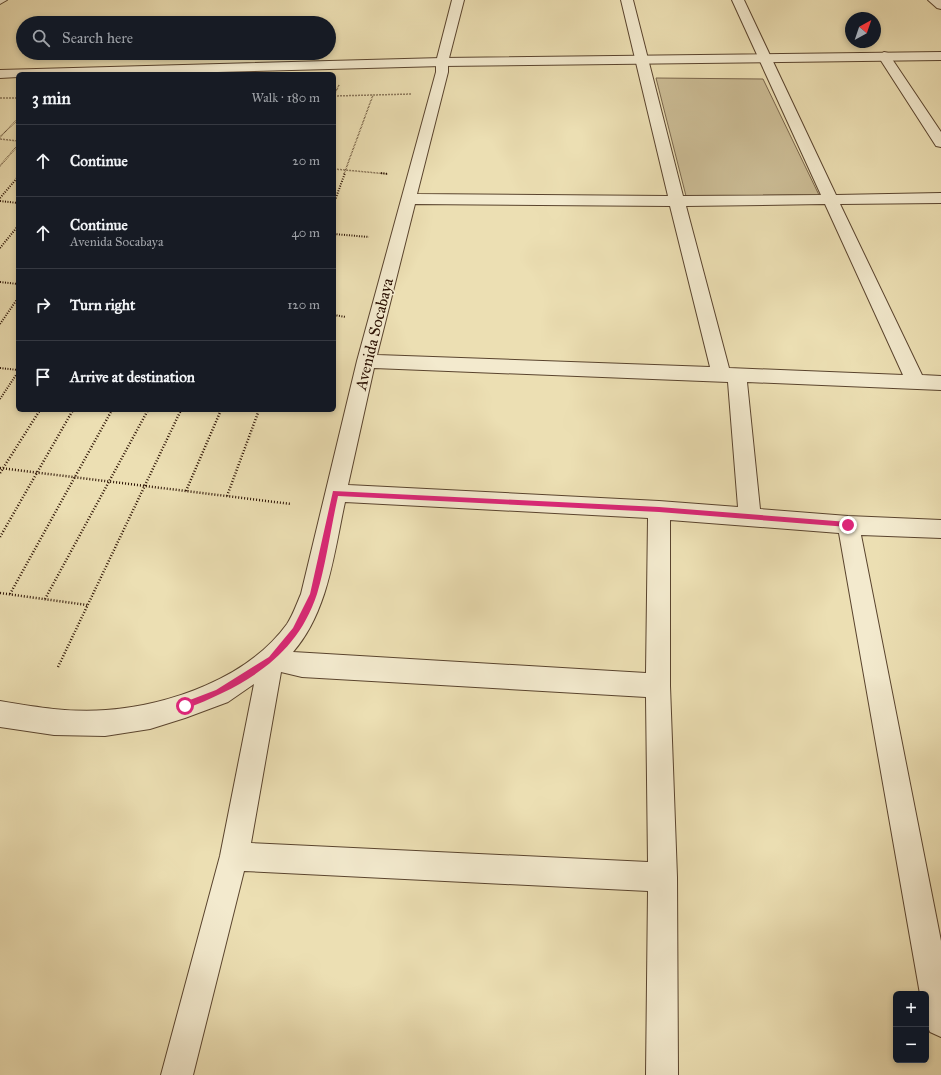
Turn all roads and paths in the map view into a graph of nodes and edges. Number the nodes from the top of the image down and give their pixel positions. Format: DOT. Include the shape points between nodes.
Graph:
graph roads {
  1 [pos="458,0"];
  2 [pos="627,0"];
  3 [pos="738,0"];
  4 [pos="934,0"];
  5 [pos="941,6"];
  6 [pos="884,56"];
  7 [pos="941,56"];
  8 [pos="768,63"];
  9 [pos="641,64"];
  10 [pos="442,67"];
  11 [pos="941,68"];
  12 [pos="892,69"];
  13 [pos="126,72"];
  14 [pos="0,74"];
  15 [pos="16,74"];
  16 [pos="412,94"];
  17 [pos="373,95"];
  18 [pos="336,96"];
  19 [pos="0,98"];
  20 [pos="16,98"];
  21 [pos="16,121"];
  22 [pos="0,138"];
  23 [pos="16,141"];
  24 [pos="941,143"];
  25 [pos="16,147"];
  26 [pos="0,166"];
  27 [pos="336,169"];
  28 [pos="346,170"];
  29 [pos="388,174"];
  30 [pos="16,179"];
  31 [pos="336,197"];
  32 [pos="941,198"];
  33 [pos="0,199"];
  34 [pos="409,199"];
  35 [pos="831,199"];
  36 [pos="676,201"];
  37 [pos="16,203"];
  38 [pos="16,228"];
  39 [pos="336,234"];
  40 [pos="369,237"];
  41 [pos="0,248"];
  42 [pos="0,282"];
  43 [pos="16,284"];
  44 [pos="16,301"];
  45 [pos="336,316"];
  46 [pos="346,317"];
  47 [pos="0,324"];
  48 [pos="366,361"];
  49 [pos="0,368"];
  50 [pos="16,371"];
  51 [pos="729,373"];
  52 [pos="16,374"];
  53 [pos="915,381"];
  54 [pos="941,383"];
  55 [pos="0,399"];
  56 [pos="39,412"];
  57 [pos="72,412"];
  58 [pos="111,412"];
  59 [pos="147,412"];
  60 [pos="180,412"];
  61 [pos="220,412"];
  62 [pos="258,412"];
  63 [pos="2,468"];
  64 [pos="0,473"];
  65 [pos="37,473"];
  66 [pos="76,477"];
  67 [pos="110,482"];
  68 [pos="144,486"];
  69 [pos="186,491"];
  70 [pos="335,493"];
  71 [pos="227,496"];
  72 [pos="291,504"];
  73 [pos="659,510"];
  74 [pos="750,518"];
  75 [pos="848,525"];
  76 [pos="941,529"];
  77 [pos="0,537"];
  78 [pos="0,593"];
  79 [pos="10,594"];
  80 [pos="45,599"];
  81 [pos="87,605"];
  82 [pos="271,659"];
  83 [pos="58,667"];
  84 [pos="658,686"];
  85 [pos="0,714"];
  86 [pos="234,856"];
  87 [pos="663,877"];
  88 [pos="941,1021"];
  89 [pos="177,1075"];
  90 [pos="662,1075"];
  1 -- 10 [label="street, Avenida Socabaya"];
  2 -- 9 [label="street"];
  3 -- 8 [label="street"];
  4 -- 5 [label="street"];
  6 -- 7 [label="street"];
  6 -- 8 [label="street"];
  6 -- 12 [label="street"];
  8 -- 9 [label="street"];
  8 -- 12 [label="street"];
  8 -- 35 [label="street"];
  9 -- 10 [label="street"];
  9 -- 36 [label="street"];
  10 -- 13 [label="street"];
  10 -- 34 [label="street, Avenida Socabaya"];
  11 -- 12 [label="street"];
  12 -- 24 [label="street"];
  14 -- 15 [label="street"];
  16 -- 17 [label="path"];
  17 -- 18 [label="path"];
  17 -- 28 [label="path"];
  19 -- 20 [label="path"];
  21 -- 22 [label="path"];
  22 -- 23 [label="path"];
  25 -- 26 [label="path"];
  27 -- 28 [label="path"];
  28 -- 29 [label="path"];
  28 -- 31 [label="path"];
  30 -- 33 [label="path"];
  32 -- 35 [label="street"];
  33 -- 37 [label="path"];
  34 -- 36 [label="street"];
  34 -- 48 [label="street, Avenida Socabaya"];
  35 -- 36 [label="street"];
  35 -- 53 [label="street"];
  36 -- 51 [label="street"];
  38 -- 41 [label="path"];
  39 -- 40 [label="path"];
  42 -- 43 [label="path"];
  44 -- 47 [label="path"];
  45 -- 46 [label="path"];
  48 -- 51 [label="street"];
  48 -- 70 [label="street, Avenida Socabaya"];
  49 -- 50 [label="path"];
  51 -- 53 [label="street"];
  51 -- 74 [label="street"];
  52 -- 55 [label="path"];
  53 -- 54 [label="street"];
  56 -- 63 [label="path"];
  57 -- 65 [label="path"];
  58 -- 66 [label="path"];
  59 -- 67 [label="path"];
  60 -- 68 [label="path"];
  61 -- 69 [label="path"];
  62 -- 71 [label="path"];
  63 -- 64 [label="path"];
  63 -- 65 [label="path"];
  65 -- 66 [label="path"];
  65 -- 77 [label="path"];
  66 -- 67 [label="path"];
  66 -- 79 [label="path"];
  67 -- 68 [label="path"];
  67 -- 80 [label="path"];
  68 -- 69 [label="path"];
  68 -- 81 [label="path"];
  69 -- 71 [label="path"];
  70 -- 73 [label="street"];
  70 -- 82 [label="street, Avenida Socabaya" via="313,594 296,631"];
  71 -- 72 [label="path"];
  73 -- 74 [label="street"];
  73 -- 84 [label="street"];
  74 -- 75 [label="street"];
  75 -- 76 [label="street"];
  75 -- 88 [label="street"];
  78 -- 79 [label="path"];
  79 -- 80 [label="path"];
  80 -- 81 [label="path"];
  81 -- 83 [label="path"];
  82 -- 84 [label="street" via="302,665"];
  82 -- 85 [label="street, Avenida Socabaya" via="219,693 150,716 104,723 54,722"];
  82 -- 86 [label="street"];
  84 -- 87 [label="street"];
  86 -- 87 [label="street"];
  86 -- 89 [label="street"];
  87 -- 90 [label="street"];
}
